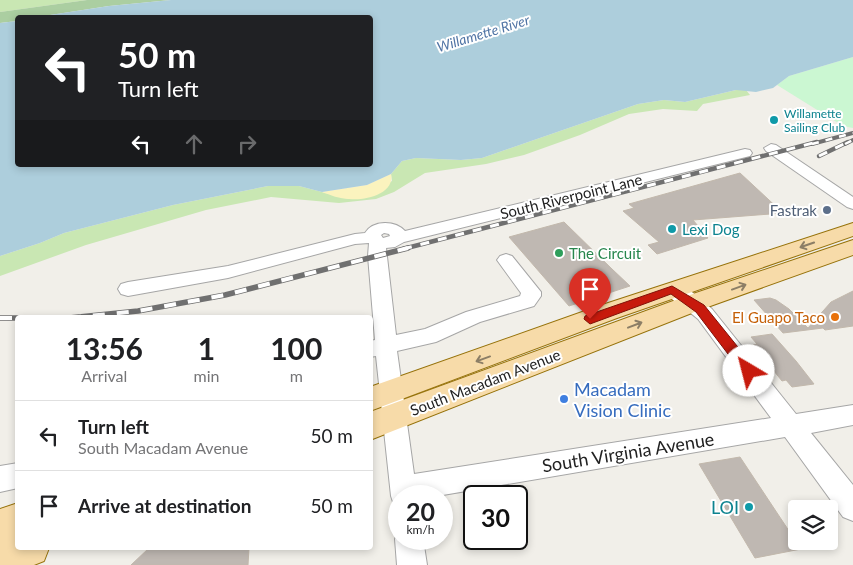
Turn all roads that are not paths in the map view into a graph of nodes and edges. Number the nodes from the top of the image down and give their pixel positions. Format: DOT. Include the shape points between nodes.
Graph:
graph roads {
  1 [pos="771,148"];
  2 [pos="745,153"];
  3 [pos="853,204"];
  4 [pos="853,229"];
  5 [pos="375,240"];
  6 [pos="853,247"];
  7 [pos="506,260"];
  8 [pos="128,289"];
  9 [pos="683,296"];
  10 [pos="378,347"];
  11 [pos="381,408"];
  12 [pos="853,415"];
  13 [pos="790,424"];
  14 [pos="15,475"];
  15 [pos="0,480"];
  16 [pos="402,485"];
  17 [pos="449,485"];
  18 [pos="853,507"];
  19 [pos="15,522"];
  20 [pos="0,527"];
  21 [pos="25,550"];
  22 [pos="410,550"];
  23 [pos="0,559"];
  24 [pos="412,565"];
  1 -- 3 [label="street"];
  2 -- 5 [label="street, South Riverpoint Lane" via="398,238 396,231 384,228 374,232"];
  4 -- 9 [label="main road, South Macadam Avenue, one-way"];
  5 -- 8 [label="street" via="355,239 228,272"];
  5 -- 10 [label="street"];
  9 -- 6 [label="main road, South Macadam Avenue, one-way"];
  7 -- 10 [label="street" via="531,292 527,301 473,317 429,336"];
  9 -- 11 [label="main road, South Macadam Avenue"];
  9 -- 13 [label="street" via="705,314"];
  10 -- 11 [label="street"];
  11 -- 16 [label="street"];
  12 -- 13 [label="street, South Virginia Avenue"];
  13 -- 17 [label="street, South Virginia Avenue"];
  13 -- 18 [label="street"];
  14 -- 15 [label="street"];
  19 -- 20 [label="main road"];
  21 -- 23 [label="main road"];
  22 -- 24 [label="street"];
}
